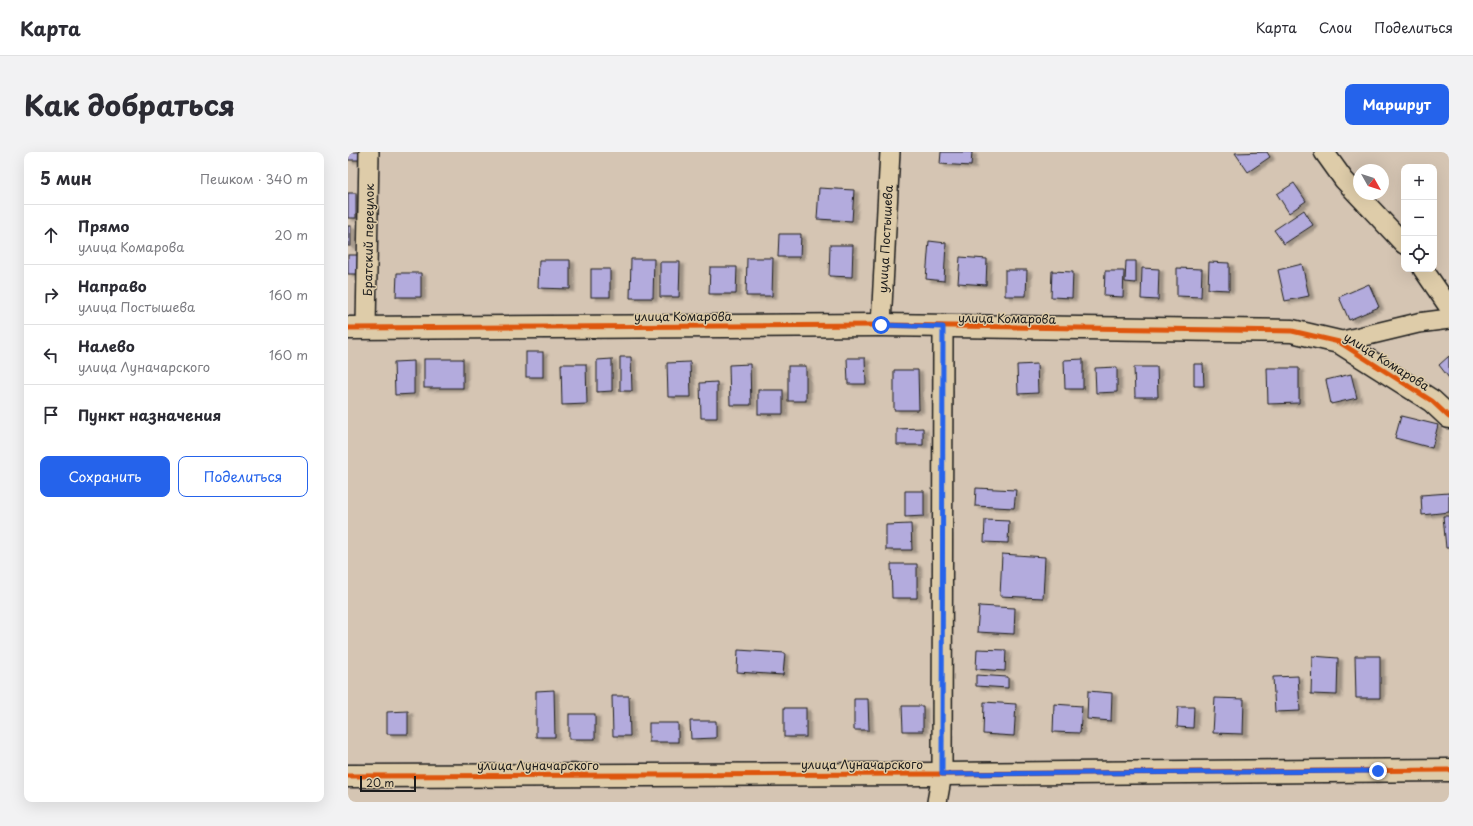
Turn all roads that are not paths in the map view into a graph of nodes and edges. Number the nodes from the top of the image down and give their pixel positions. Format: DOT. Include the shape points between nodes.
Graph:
graph roads {
  1 [pos="369,152"];
  2 [pos="890,152"];
  3 [pos="1324,152"];
  4 [pos="1401,241"];
  5 [pos="1425,272"];
  6 [pos="1449,307"];
  7 [pos="1449,319"];
  8 [pos="881,325"];
  9 [pos="943,327"];
  10 [pos="357,328"];
  11 [pos="1339,342"];
  12 [pos="1449,417"];
  13 [pos="1449,770"];
  14 [pos="942,774"];
  15 [pos="348,776"];
  16 [pos="937,802"];
  1 -- 10 [label="street, Братский переулок"];
  2 -- 8 [label="street, улица Постышева"];
  3 -- 4 [label="street" via="1344,180"];
  5 -- 6 [label="street"];
  7 -- 11 [label="street, улица Комарова"];
  8 -- 9 [label="street, улица Комарова"];
  8 -- 10 [label="street, улица Комарова"];
  9 -- 11 [label="street, улица Комарова" via="1292,331"];
  9 -- 14 [label="street"];
  11 -- 12 [label="street, улица Комарова" via="1432,401"];
  13 -- 14 [label="street, улица Луначарского"];
  14 -- 15 [label="street, улица Луначарского"];
  14 -- 16 [label="street"];
}
